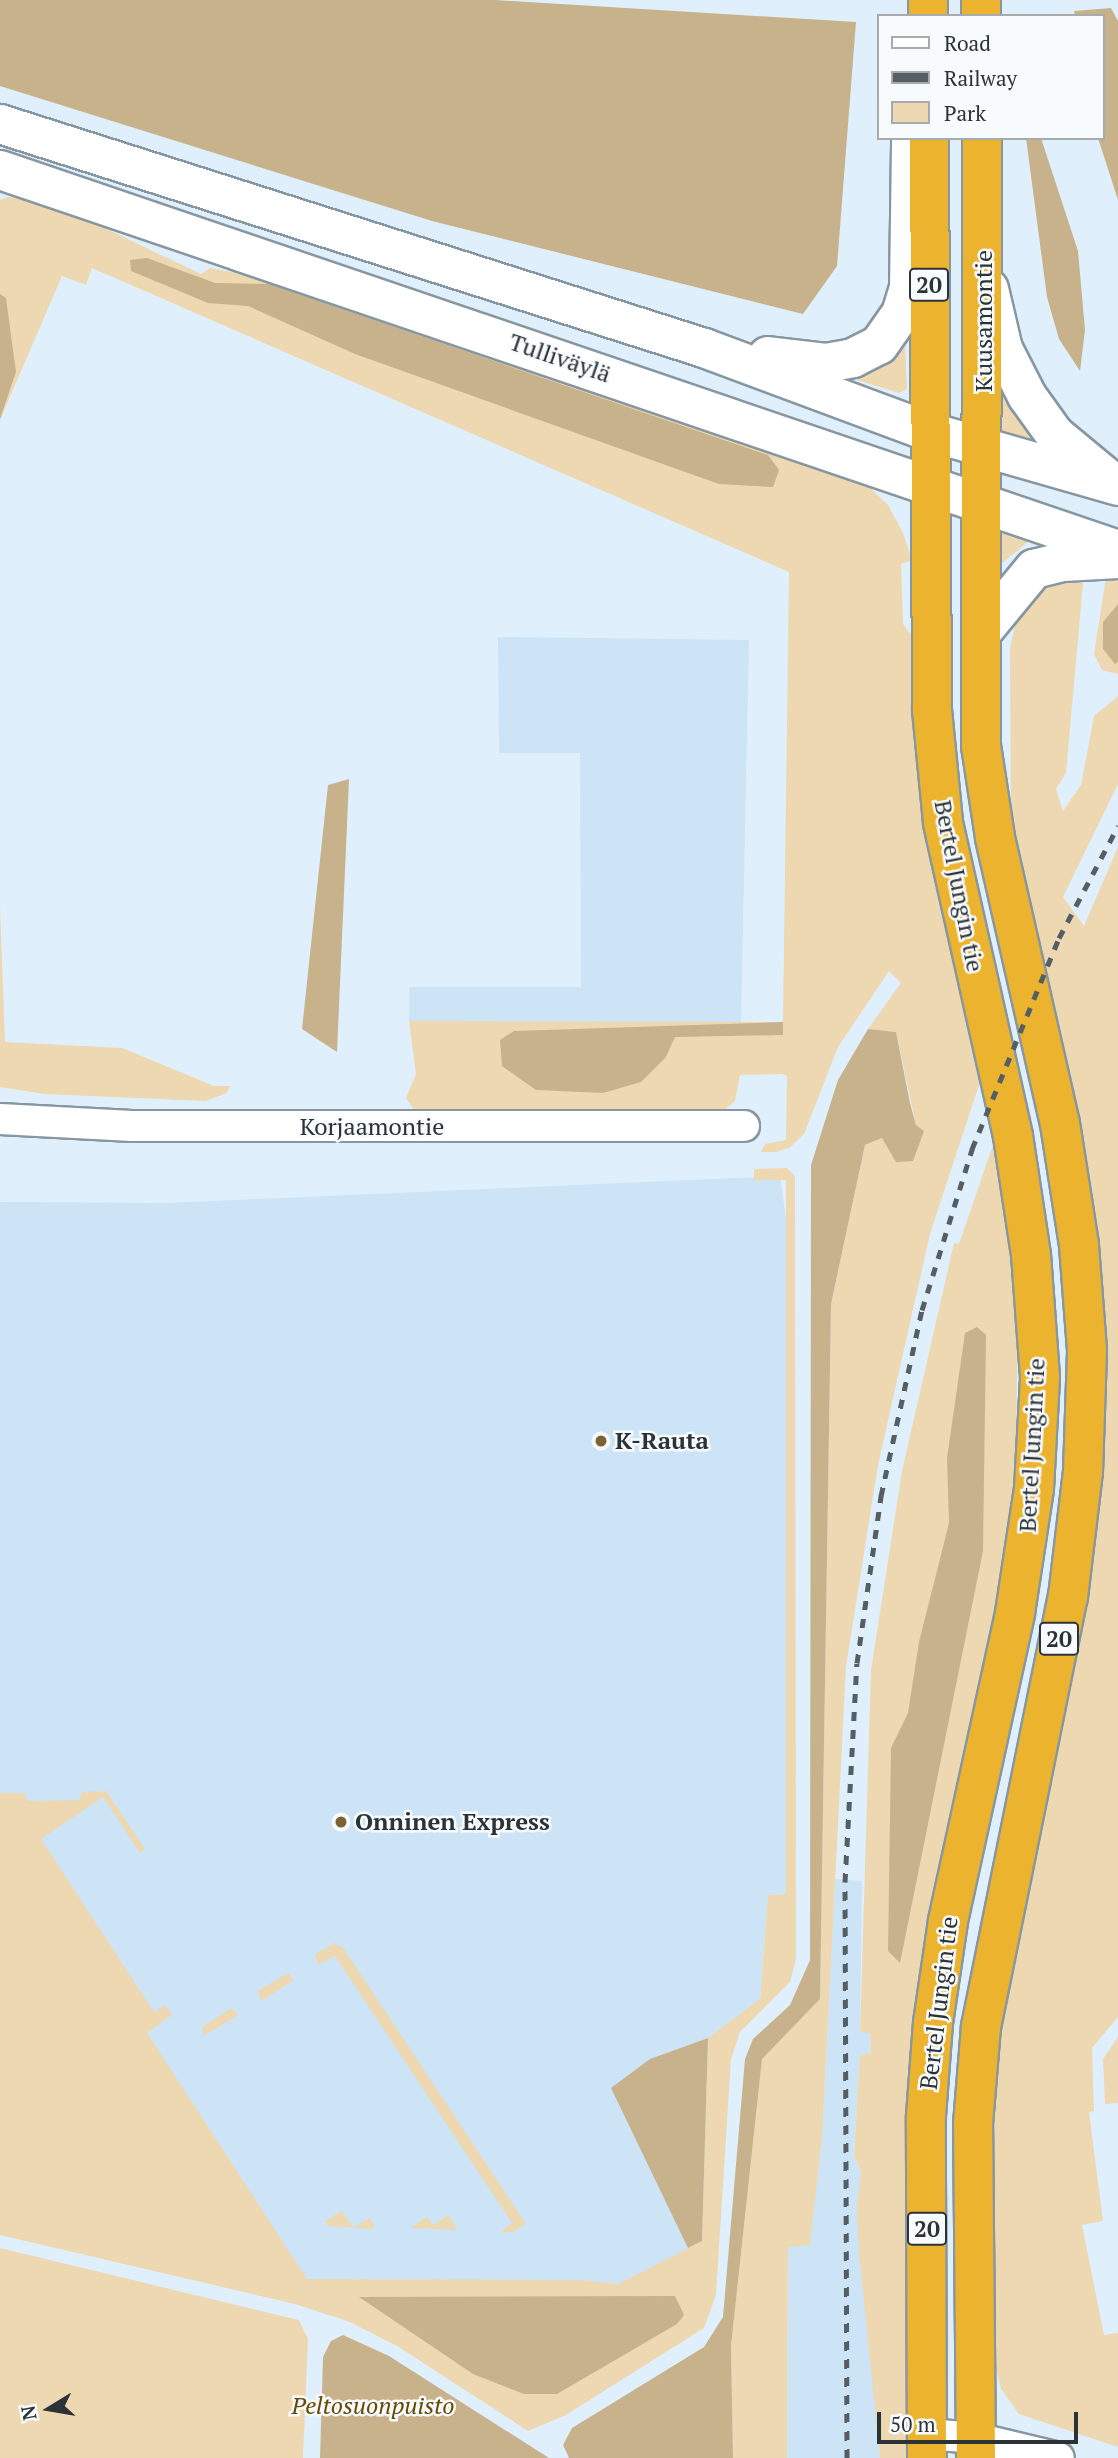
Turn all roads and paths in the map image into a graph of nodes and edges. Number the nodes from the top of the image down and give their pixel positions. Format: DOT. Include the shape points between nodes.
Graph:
graph roads {
  1 [pos="0,124"];
  2 [pos="911,140"];
  3 [pos="929,140"];
  4 [pos="982,140"];
  5 [pos="0,170"];
  6 [pos="984,267"];
  7 [pos="705,348"];
  8 [pos="930,432"];
  9 [pos="985,449"];
  10 [pos="930,485"];
  11 [pos="1117,486"];
  12 [pos="984,505"];
  13 [pos="1118,550"];
  14 [pos="1118,559"];
  15 [pos="982,632"];
  16 [pos="0,1119"];
  17 [pos="744,1126"];
  18 [pos="927,2446"];
  19 [pos="976,2448"];
  20 [pos="1059,2458"];
  1 -- 7 [label="main road"];
  2 -- 7 [label="main road" via="909,288 901,314 879,345 826,363"];
  3 -- 8 [label="highway, 20"];
  4 -- 6 [label="highway, Kuusamontie / 20"];
  5 -- 10 [label="main road, Tulliväylä"];
  6 -- 9 [label="highway, Kuusamontie / 20"];
  6 -- 11 [label="main road" via="1003,349 1027,396 1055,435"];
  7 -- 8 [label="main road"];
  8 -- 9 [label="main road"];
  8 -- 10 [label="highway, Bertel Jungin tie / 20"];
  9 -- 11 [label="main road"];
  9 -- 12 [label="highway, Kuusamontie / 20"];
  10 -- 12 [label="main road, Tulliväylä"];
  10 -- 18 [label="highway, Bertel Jungin tie / 20" via="932,709 943,822 1013,1136 1031,1255 1040,1377 1034,1489 1016,1613 948,1921 933,2023 926,2116"];
  12 -- 13 [label="main road, Tulliväylä"];
  12 -- 15 [label="highway, Bertel Jungin tie / 20"];
  14 -- 15 [label="main road" via="1063,562 1034,569"];
  15 -- 19 [label="highway, Bertel Jungin tie / 20" via="981,746 991,811 1060,1124 1079,1245 1087,1350 1083,1472 1068,1597 981,2027 974,2124"];
  16 -- 17 [label="street, Korjaamontie" via="132,1126"];
  18 -- 19 [label="street"];
  19 -- 20 [label="street"];
}
